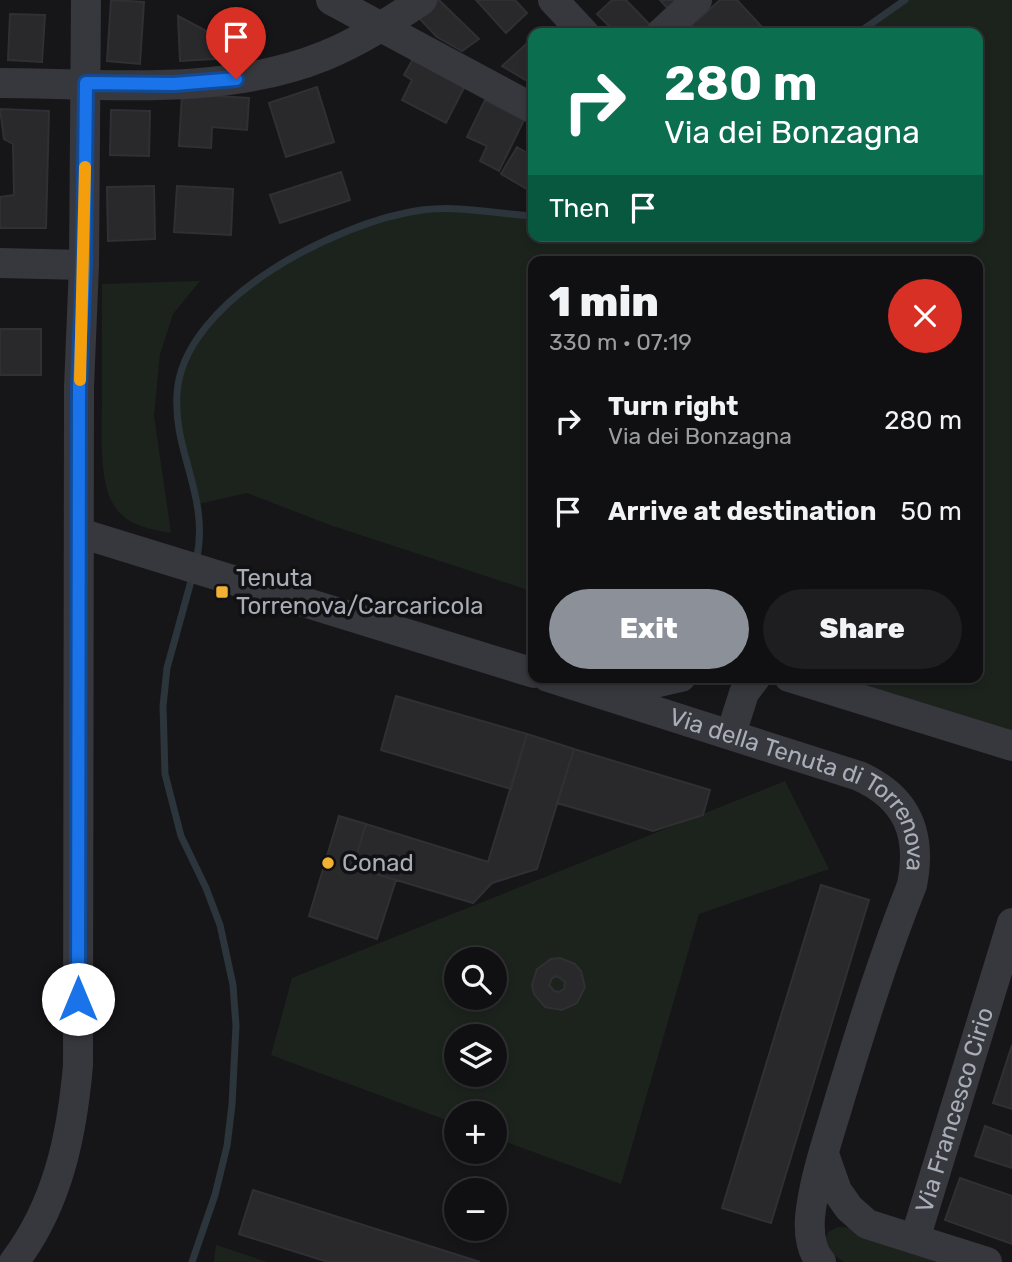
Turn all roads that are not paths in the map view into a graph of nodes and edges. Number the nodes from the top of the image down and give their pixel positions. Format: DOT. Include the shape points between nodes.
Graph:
graph roads {
  1 [pos="86,0"];
  2 [pos="331,0"];
  3 [pos="422,0"];
  4 [pos="553,0"];
  5 [pos="697,0"];
  6 [pos="383,27"];
  7 [pos="579,28"];
  8 [pos="666,28"];
  9 [pos="0,83"];
  10 [pos="86,83"];
  11 [pos="528,106"];
  12 [pos="0,263"];
  13 [pos="84,265"];
  14 [pos="80,533"];
  15 [pos="528,671"];
  16 [pos="568,683"];
  17 [pos="654,683"];
  18 [pos="752,683"];
  19 [pos="808,683"];
  20 [pos="604,694"];
  21 [pos="731,734"];
  22 [pos="1012,746"];
  23 [pos="1012,923"];
  24 [pos="1003,983"];
  25 [pos="824,1154"];
  26 [pos="867,1224"];
  27 [pos="915,1239"];
  28 [pos="817,1253"];
  29 [pos="14,1262"];
  30 [pos="988,1262"];
  1 -- 10 [label="street"];
  2 -- 6 [label="street"];
  3 -- 6 [label="street"];
  4 -- 7 [label="street"];
  5 -- 8 [label="street"];
  6 -- 10 [label="street" via="323,56 255,76 174,84"];
  6 -- 11 [label="street"];
  9 -- 10 [label="street"];
  10 -- 13 [label="street"];
  12 -- 13 [label="street"];
  13 -- 14 [label="street"];
  14 -- 15 [label="street"];
  14 -- 29 [label="street" via="75,1101 58,1178"];
  16 -- 20 [label="street, Via della Tenuta di Torrenova"];
  17 -- 20 [label="street"];
  18 -- 21 [label="street"];
  19 -- 22 [label="street"];
  20 -- 21 [label="street, Via della Tenuta di Torrenova"];
  21 -- 25 [label="street, Via della Tenuta di Torrenova" via="870,781 897,804 913,831 916,859 912,886 867,1008"];
  23 -- 24 [label="street, Via Francesco Cirio"];
  24 -- 27 [label="street, Via Francesco Cirio"];
  25 -- 26 [label="street" via="837,1191"];
  25 -- 28 [label="street, Via della Tenuta di Torrenova" via="810,1216"];
  26 -- 27 [label="street"];
  26 -- 28 [label="street" via="832,1223 822,1230"];
  27 -- 30 [label="street"];
}
